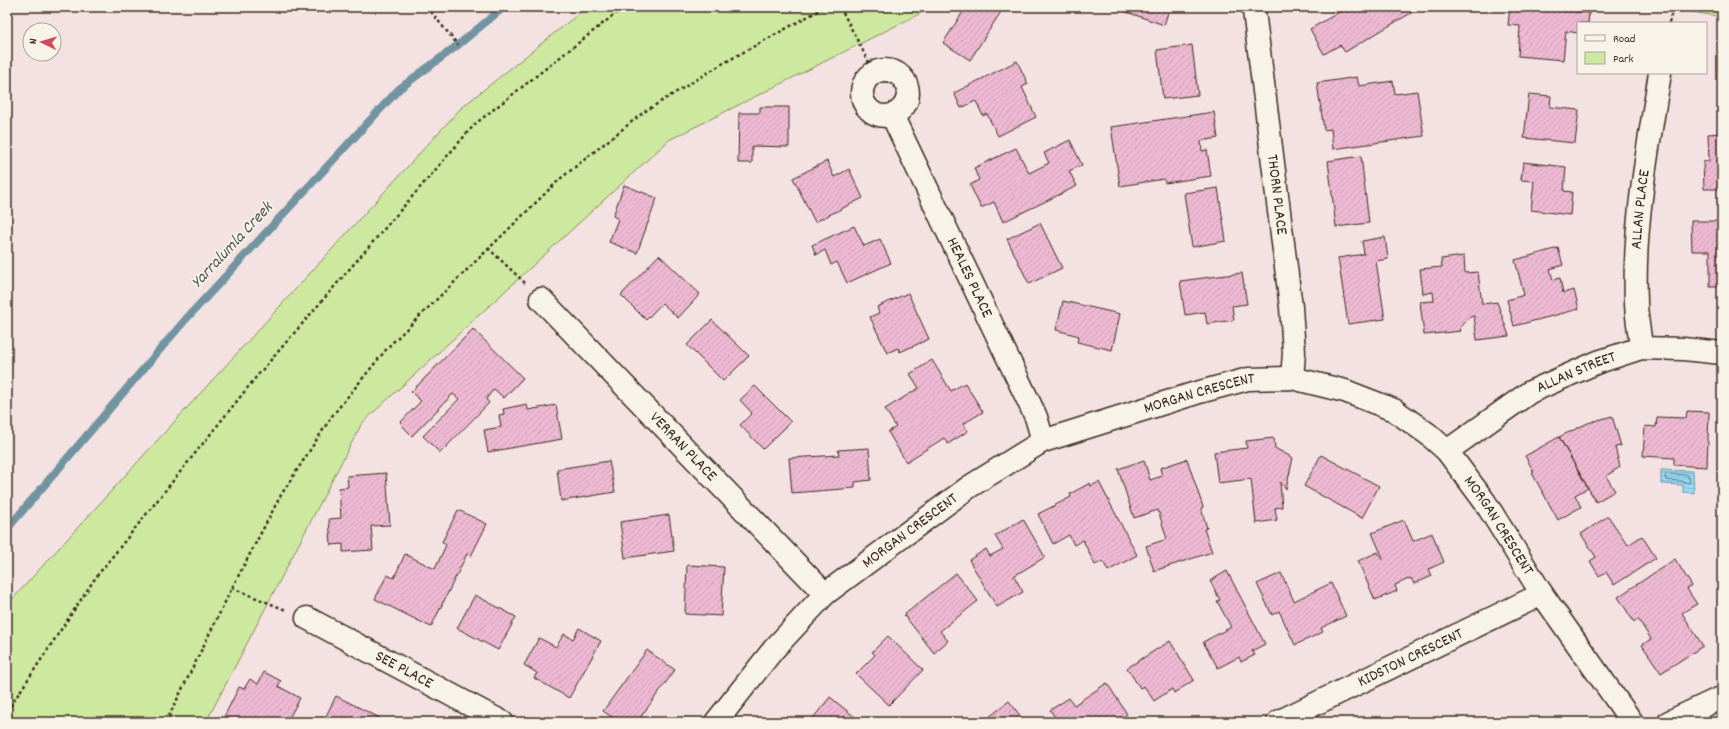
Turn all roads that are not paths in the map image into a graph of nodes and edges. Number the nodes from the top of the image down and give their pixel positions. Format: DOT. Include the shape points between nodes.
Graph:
graph roads {
  1 [pos="1254,12"];
  2 [pos="1660,74"];
  3 [pos="892,116"];
  4 [pos="541,299"];
  5 [pos="1642,348"];
  6 [pos="1722,353"];
  7 [pos="1292,378"];
  8 [pos="1043,441"];
  9 [pos="1447,451"];
  10 [pos="825,594"];
  11 [pos="1542,594"];
  12 [pos="307,618"];
  13 [pos="1722,700"];
  14 [pos="502,722"];
  15 [pos="716,722"];
  16 [pos="1278,722"];
  17 [pos="1632,722"];
  18 [pos="1669,722"];
  1 -- 7 [label="street, THORN PLACE" via="1291,307 1294,353"];
  2 -- 5 [label="street, ALLAN PLACE" via="1638,221 1636,303"];
  3 -- 3 [label="street" via="899,112 907,100 906,84 900,75 888,69 874,72 867,77 861,89 865,107 874,114"];
  3 -- 8 [label="street, HEALES PLACE" via="1036,417"];
  4 -- 10 [label="street, VERRAN PLACE"];
  5 -- 6 [label="street, ALLAN STREET"];
  5 -- 9 [label="street, ALLAN STREET" via="1598,362 1530,392"];
  7 -- 8 [label="street, MORGAN CRESCENT" via="1248,379"];
  7 -- 9 [label="street, MORGAN CRESCENT" via="1345,391 1394,410"];
  8 -- 10 [label="street, MORGAN CRESCENT" via="969,487"];
  9 -- 11 [label="street, MORGAN CRESCENT" via="1485,502"];
  10 -- 15 [label="street, MORGAN CRESCENT" via="773,650"];
  11 -- 16 [label="street, KIDSTON CRESCENT"];
  11 -- 17 [label="street, MORGAN CRESCENT"];
  12 -- 14 [label="street, SEE PLACE"];
  13 -- 18 [label="street" via="1718,699"];
}
